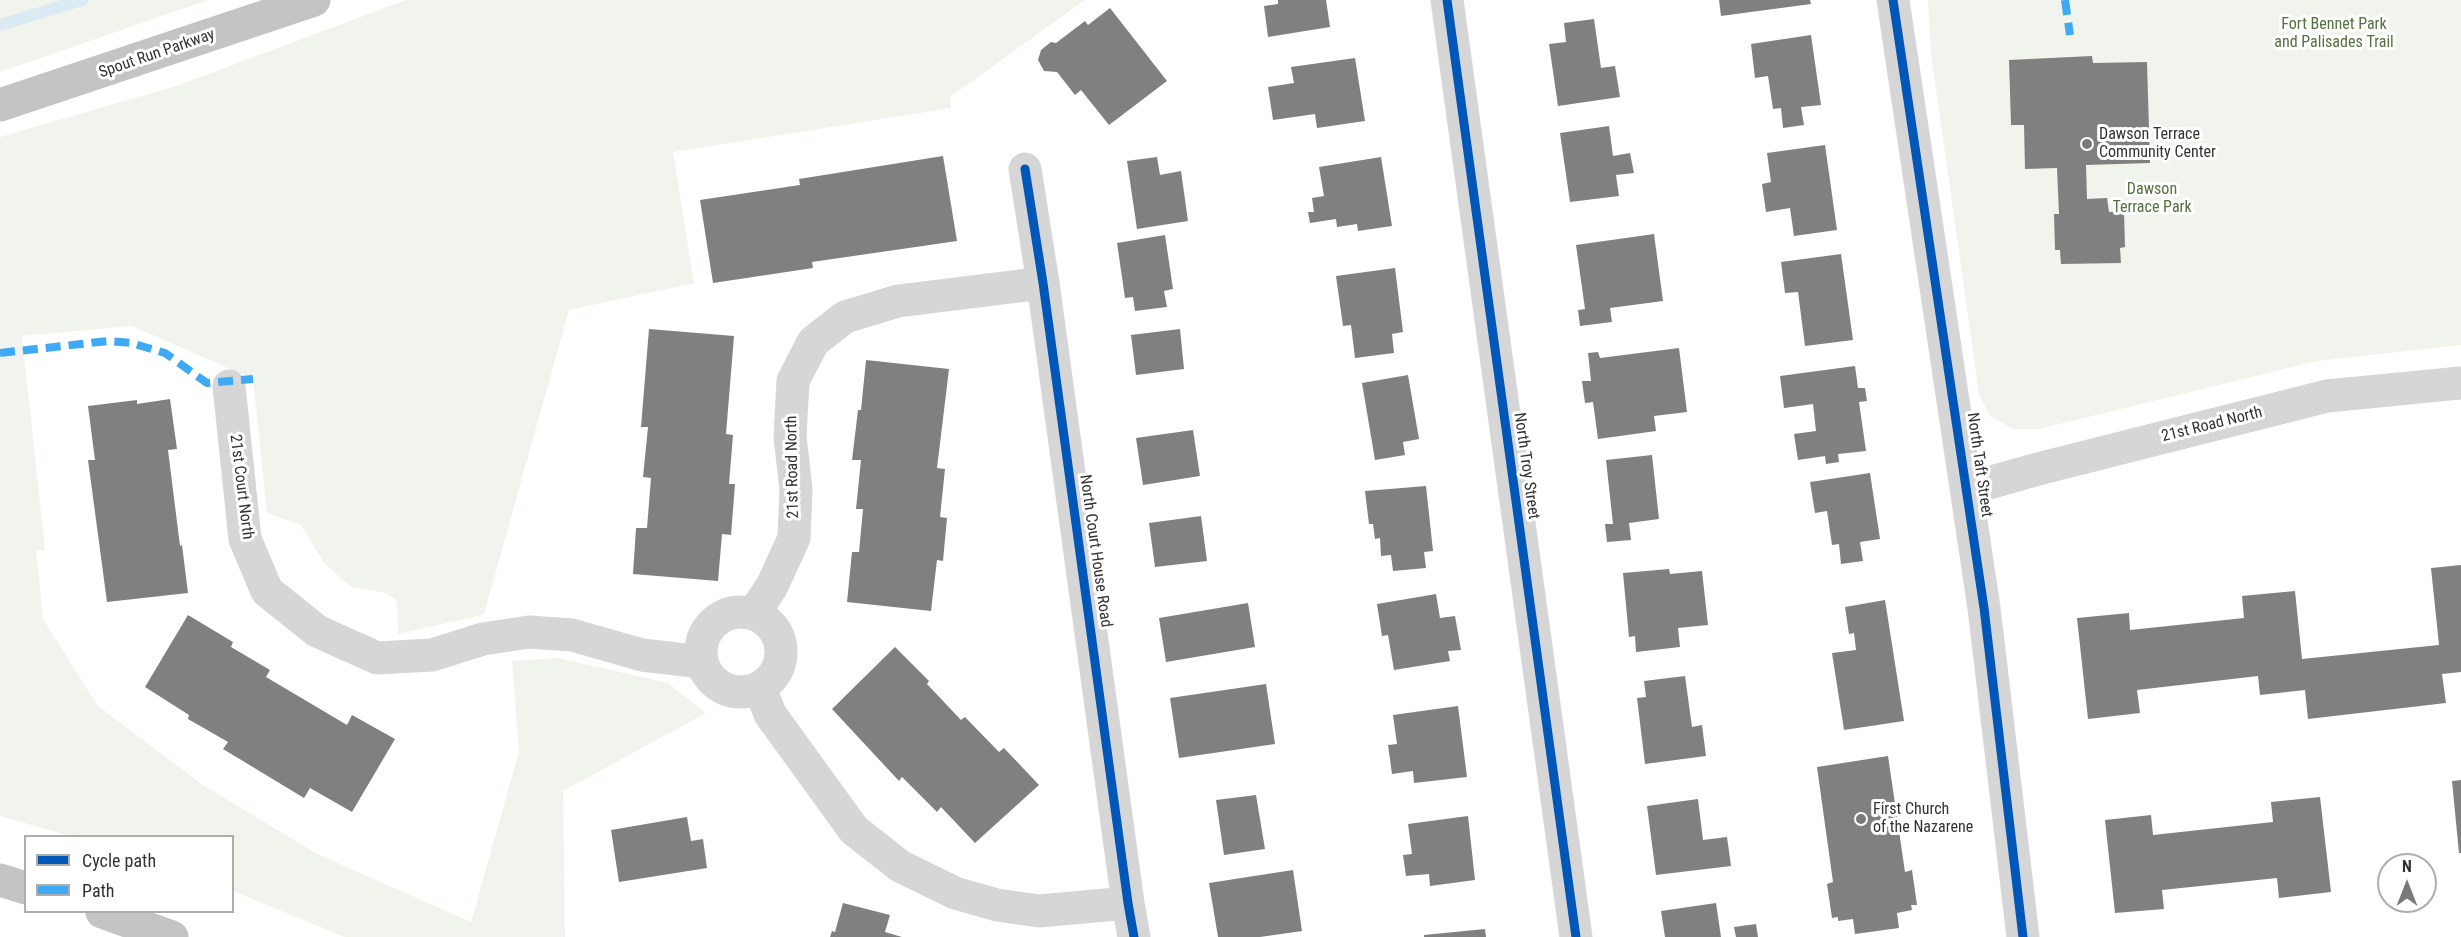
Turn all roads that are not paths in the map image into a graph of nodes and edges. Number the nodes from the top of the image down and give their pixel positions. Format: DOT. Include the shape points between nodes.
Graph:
graph roads {
  1 [pos="314,0"];
  2 [pos="1447,0"];
  3 [pos="1893,0"];
  4 [pos="0,105"];
  5 [pos="1025,169"];
  6 [pos="1043,283"];
  7 [pos="2461,383"];
  8 [pos="229,387"];
  9 [pos="1967,489"];
  10 [pos="754,613"];
  11 [pos="702,662"];
  12 [pos="760,688"];
  13 [pos="0,880"];
  14 [pos="24,887"];
  15 [pos="1128,903"];
  16 [pos="105,913"];
  17 [pos="172,937"];
  18 [pos="1134,937"];
  19 [pos="1576,937"];
  20 [pos="2023,937"];
  1 -- 4 [label="highway, Spout Run Parkway"];
  2 -- 19 [label="street, North Troy Street"];
  3 -- 9 [label="street, North Taft Street"];
  5 -- 6 [label="street, North Court House Road"];
  6 -- 10 [label="street, 21st Road North" via="898,301 845,317 813,342 793,381 790,437 796,489 794,538 772,586"];
  6 -- 15 [label="street, North Court House Road"];
  7 -- 9 [label="street, 21st Road North" via="2327,396"];
  8 -- 11 [label="street, 21st Court North" via="245,539 267,591 317,631 377,658 432,655 483,639 529,632 572,635 642,655"];
  9 -- 20 [label="street, North Taft Street"];
  10 -- 11 [label="street" via="738,611 710,625 702,639"];
  10 -- 12 [label="street" via="768,620 778,633 782,649 780,664"];
  11 -- 12 [label="street" via="715,683 729,691"];
  12 -- 15 [label="street" via="770,714 854,830 900,866 955,893 997,905 1039,911"];
  13 -- 14 [label="highway"];
  15 -- 18 [label="street, North Court House Road"];
  16 -- 17 [label="highway"];
}
